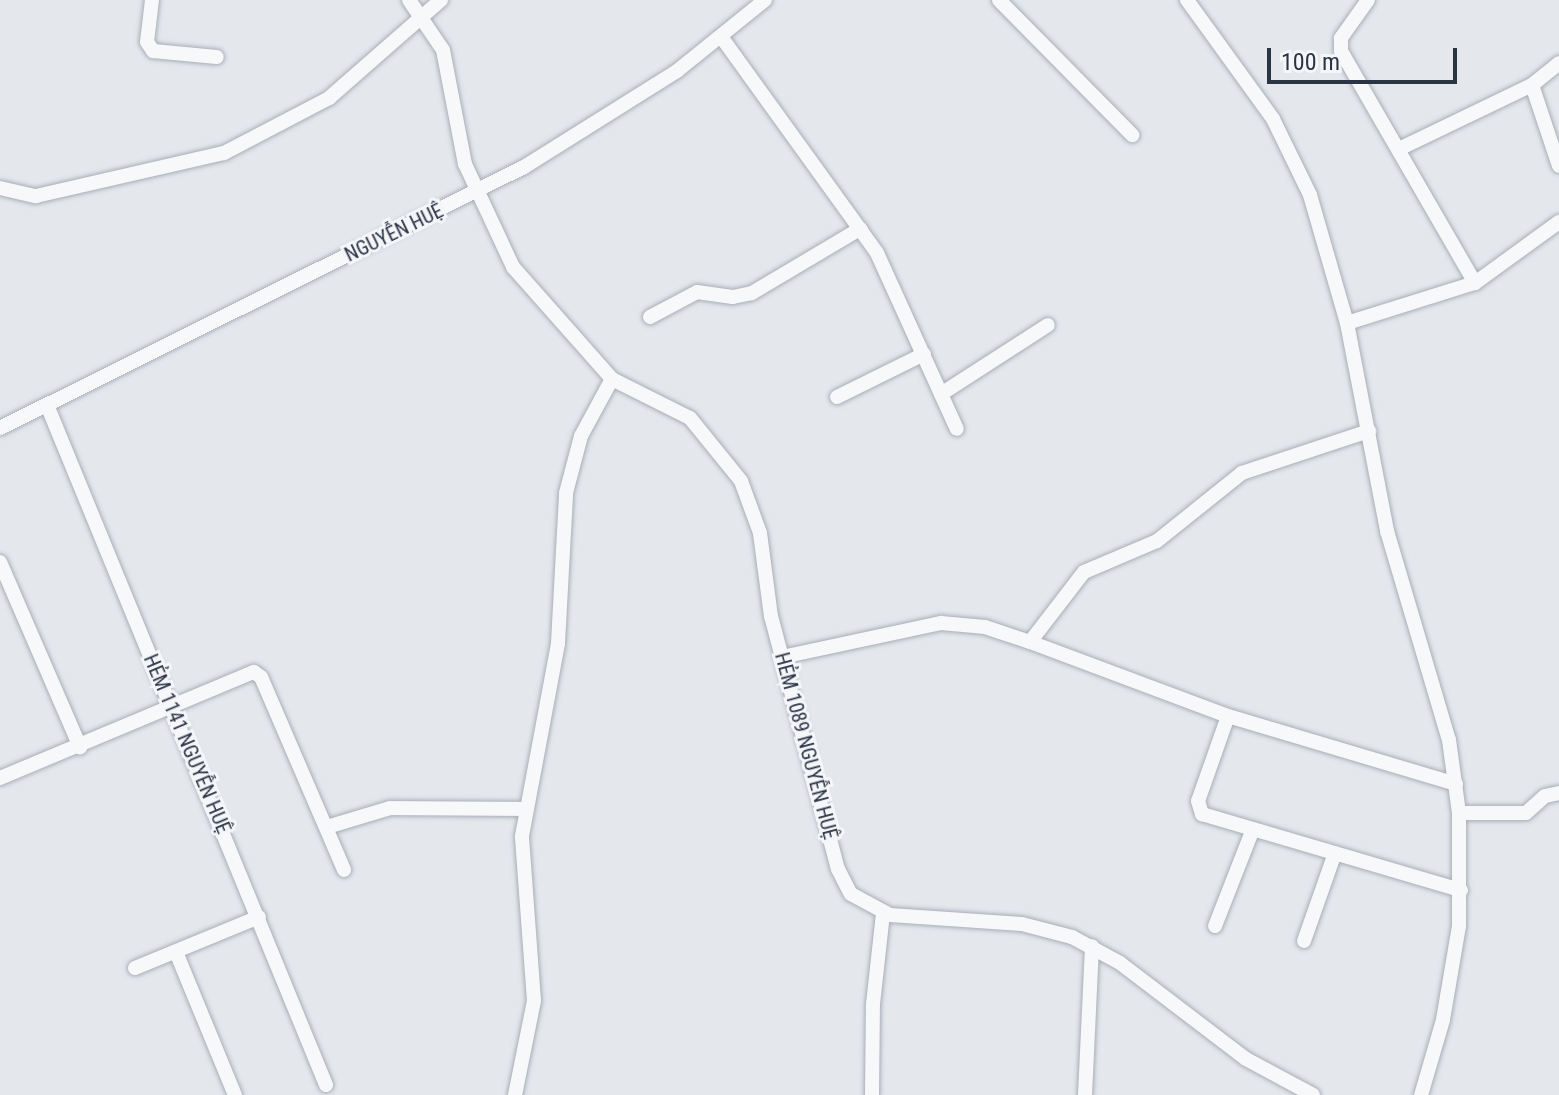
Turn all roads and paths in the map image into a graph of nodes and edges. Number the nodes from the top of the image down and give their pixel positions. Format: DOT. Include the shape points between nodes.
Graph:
graph roads {
  1 [pos="152,0"];
  2 [pos="409,0"];
  3 [pos="441,0"];
  4 [pos="765,0"];
  5 [pos="999,0"];
  6 [pos="1187,0"];
  7 [pos="1368,0"];
  8 [pos="423,15"];
  9 [pos="722,38"];
  10 [pos="217,57"];
  11 [pos="1559,63"];
  12 [pos="1532,85"];
  13 [pos="1132,135"];
  14 [pos="1401,148"];
  15 [pos="1559,166"];
  16 [pos="0,188"];
  17 [pos="476,193"];
  18 [pos="1559,222"];
  19 [pos="860,229"];
  20 [pos="1475,283"];
  21 [pos="650,317"];
  22 [pos="1347,323"];
  23 [pos="1048,325"];
  24 [pos="924,354"];
  25 [pos="612,379"];
  26 [pos="941,394"];
  27 [pos="837,397"];
  28 [pos="47,405"];
  29 [pos="0,428"];
  30 [pos="957,429"];
  31 [pos="1369,431"];
  32 [pos="0,562"];
  33 [pos="1030,642"];
  34 [pos="782,657"];
  35 [pos="171,708"];
  36 [pos="1228,716"];
  37 [pos="80,747"];
  38 [pos="0,778"];
  39 [pos="1456,784"];
  40 [pos="1559,793"];
  41 [pos="525,809"];
  42 [pos="1459,813"];
  43 [pos="327,827"];
  44 [pos="1253,829"];
  45 [pos="1335,853"];
  46 [pos="344,870"];
  47 [pos="1461,890"];
  48 [pos="883,914"];
  49 [pos="259,917"];
  50 [pos="1215,926"];
  51 [pos="1304,941"];
  52 [pos="1092,946"];
  53 [pos="176,952"];
  54 [pos="135,968"];
  55 [pos="326,1085"];
  56 [pos="235,1095"];
  57 [pos="515,1095"];
  58 [pos="872,1095"];
  59 [pos="1085,1095"];
  60 [pos="1313,1095"];
  61 [pos="1421,1095"];
  1 -- 10 [label="street" via="150,49"];
  2 -- 8 [label="street, HẺM 1089 NGUYỄN HUỆ"];
  3 -- 8 [label="street"];
  4 -- 9 [label="street, NGUYỄN HUỆ"];
  5 -- 13 [label="street"];
  6 -- 22 [label="street" via="1294,156"];
  7 -- 14 [label="street" via="1341,38 1341,51"];
  8 -- 16 [label="street" via="329,98 224,153 36,196"];
  8 -- 17 [label="street, HẺM 1089 NGUYỄN HUỆ" via="443,50 458,139"];
  9 -- 17 [label="street, NGUYỄN HUỆ" via="594,126"];
  9 -- 19 [label="street"];
  11 -- 12 [label="street"];
  12 -- 14 [label="street"];
  12 -- 15 [label="street"];
  14 -- 20 [label="street"];
  17 -- 25 [label="street, HẺM 1089 NGUYỄN HUỆ" via="513,267"];
  17 -- 28 [label="street, NGUYỄN HUỆ"];
  18 -- 20 [label="street"];
  19 -- 21 [label="street" via="752,293 733,297 697,292"];
  19 -- 24 [label="street" via="889,275"];
  20 -- 22 [label="street"];
  22 -- 31 [label="street"];
  23 -- 26 [label="street"];
  24 -- 26 [label="street"];
  24 -- 27 [label="street"];
  25 -- 34 [label="street, HẺM 1089 NGUYỄN HUỆ" via="690,418 741,481 760,533"];
  25 -- 41 [label="street" via="572,462 558,643"];
  26 -- 30 [label="street"];
  28 -- 29 [label="street, NGUYỄN HUỆ"];
  28 -- 35 [label="street, HẺM 1141 NGUYỄN HUỆ"];
  31 -- 33 [label="street" via="1242,473 1157,541 1084,572"];
  31 -- 39 [label="street" via="1387,531 1438,692"];
  32 -- 37 [label="street"];
  33 -- 34 [label="street" via="963,622 941,623"];
  33 -- 36 [label="street"];
  34 -- 48 [label="street, HẺM 1089 NGUYỄN HUỆ" via="838,869 851,894"];
  35 -- 37 [label="street"];
  35 -- 43 [label="street" via="259,674"];
  35 -- 49 [label="street, HẺM 1141 NGUYỄN HUỆ"];
  36 -- 39 [label="street"];
  36 -- 44 [label="street" via="1198,806 1206,816"];
  37 -- 38 [label="street"];
  39 -- 42 [label="street"];
  40 -- 42 [label="street" via="1545,796 1526,813"];
  41 -- 43 [label="street" via="390,808"];
  41 -- 57 [label="street" via="522,871 534,1001"];
  42 -- 47 [label="street"];
  43 -- 46 [label="street"];
  44 -- 45 [label="street"];
  44 -- 50 [label="street"];
  45 -- 47 [label="street"];
  45 -- 51 [label="street"];
  47 -- 61 [label="street" via="1451,982"];
  48 -- 52 [label="street, HẺM 1089 NGUYỄN HUỆ" via="1022,924"];
  48 -- 58 [label="street" via="873,1004"];
  49 -- 53 [label="street"];
  49 -- 55 [label="street, HẺM 1141 NGUYỄN HUỆ"];
  52 -- 59 [label="street"];
  52 -- 60 [label="street, HẺM 1089 NGUYỄN HUỆ" via="1220,1042"];
  53 -- 54 [label="street"];
  53 -- 56 [label="street"];
}
